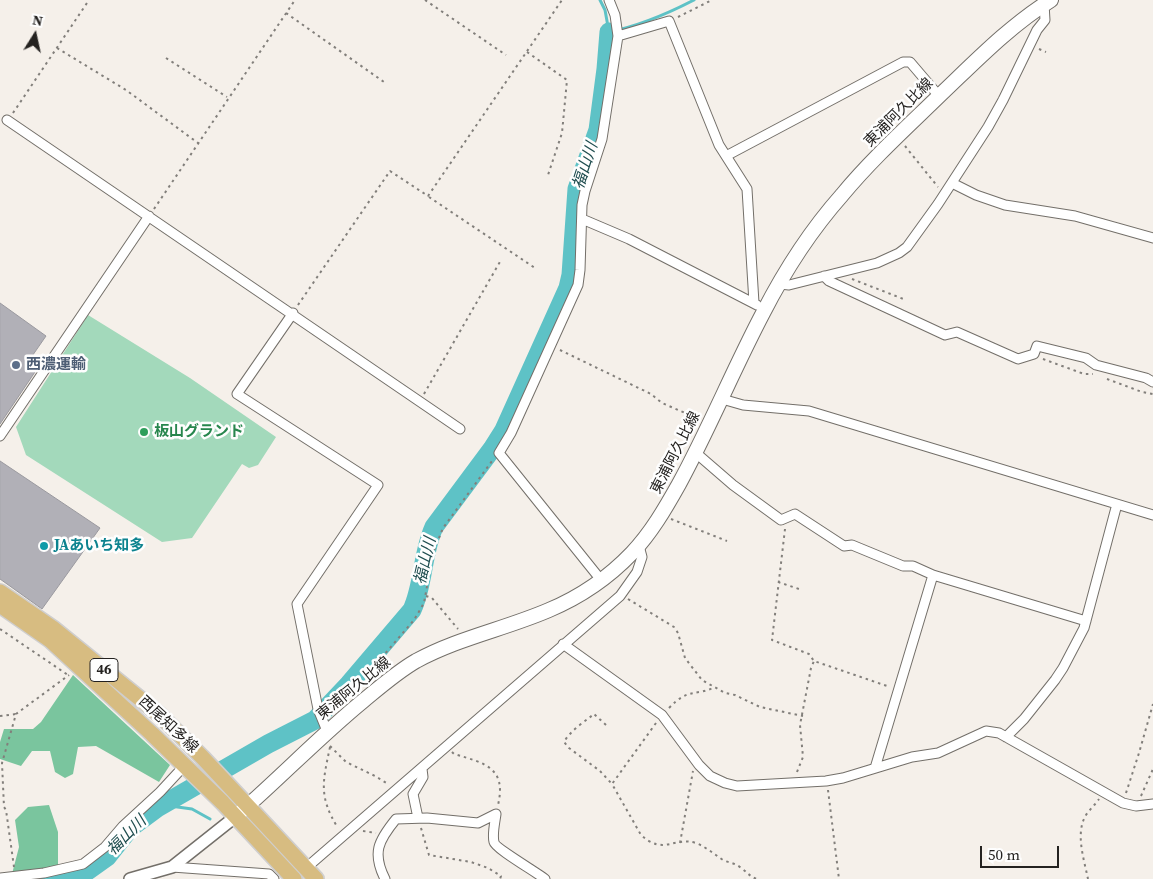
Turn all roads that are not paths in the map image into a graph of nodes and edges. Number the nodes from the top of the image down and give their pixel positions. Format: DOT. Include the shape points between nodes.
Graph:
graph roads {
  1 [pos="609,0"];
  2 [pos="1047,2"];
  3 [pos="618,36"];
  4 [pos="939,96"];
  5 [pos="7,120"];
  6 [pos="726,156"];
  7 [pos="952,183"];
  8 [pos="149,216"];
  9 [pos="582,219"];
  10 [pos="1153,238"];
  11 [pos="824,276"];
  12 [pos="780,284"];
  13 [pos="759,306"];
  14 [pos="292,314"];
  15 [pos="1153,382"];
  16 [pos="722,399"];
  17 [pos="460,429"];
  18 [pos="0,436"];
  19 [pos="696,453"];
  20 [pos="1117,504"];
  21 [pos="1153,515"];
  22 [pos="638,546"];
  23 [pos="933,575"];
  24 [pos="601,580"];
  25 [pos="0,592"];
  26 [pos="0,606"];
  27 [pos="1086,621"];
  28 [pos="564,644"];
  29 [pos="325,734"];
  30 [pos="1006,737"];
  31 [pos="187,767"];
  32 [pos="875,768"];
  33 [pos="422,769"];
  34 [pos="1153,804"];
  35 [pos="248,806"];
  36 [pos="235,816"];
  37 [pos="418,818"];
  38 [pos="172,867"];
  39 [pos="212,874"];
  40 [pos="311,874"];
  41 [pos="0,878"];
  42 [pos="130,879"];
  43 [pos="274,879"];
  44 [pos="294,879"];
  45 [pos="384,879"];
  46 [pos="545,879"];
  1 -- 3 [label="street"];
  2 -- 4 [label="main road, 東浦阿久比線" via="998,39"];
  2 -- 7 [label="street" via="1045,20 988,127"];
  3 -- 6 [label="street" via="669,21"];
  3 -- 9 [label="street" via="602,139 585,191"];
  4 -- 6 [label="street" via="910,62 903,62"];
  4 -- 12 [label="main road, 東浦阿久比線" via="836,201"];
  5 -- 8 [label="street"];
  6 -- 13 [label="street" via="747,189"];
  7 -- 10 [label="street" via="1005,205 1075,216"];
  7 -- 11 [label="street" via="913,239 899,253 877,263"];
  8 -- 14 [label="street"];
  8 -- 18 [label="street"];
  9 -- 13 [label="street"];
  9 -- 24 [label="street" via="578,286 499,453"];
  11 -- 12 [label="street"];
  11 -- 15 [label="street" via="828,281 946,335 957,332 1018,359 1034,354 1037,346 1086,358 1096,366"];
  12 -- 13 [label="main road, 東浦阿久比線"];
  13 -- 16 [label="main road, 東浦阿久比線"];
  14 -- 17 [label="street"];
  14 -- 29 [label="street" via="237,394 378,484 297,604"];
  16 -- 19 [label="main road, 東浦阿久比線"];
  16 -- 20 [label="street" via="743,405 809,411"];
  19 -- 22 [label="main road, 東浦阿久比線" via="661,515"];
  19 -- 23 [label="street" via="781,520 795,514 844,546 852,545"];
  20 -- 21 [label="street"];
  20 -- 27 [label="street"];
  22 -- 24 [label="main road, 東浦阿久比線"];
  22 -- 28 [label="street" via="642,557 637,572 622,594"];
  23 -- 27 [label="street"];
  23 -- 32 [label="street"];
  24 -- 29 [label="main road, 東浦阿久比線" via="550,610 463,640 412,663"];
  25 -- 35 [label="main road, 西尾知多線 / 46" via="54,629 152,709"];
  26 -- 31 [label="main road, 西尾知多線 / 46" via="50,640 73,671"];
  27 -- 30 [label="street" via="1055,680"];
  28 -- 32 [label="street" via="662,715 699,765 710,776 726,783 737,786 826,781"];
  28 -- 33 [label="street"];
  29 -- 35 [label="main road, 東浦阿久比線"];
  30 -- 32 [label="street" via="986,731 938,753 912,756"];
  30 -- 34 [label="street" via="1123,803 1136,806"];
  31 -- 36 [label="main road, 西尾知多線 / 46"];
  31 -- 41 [label="street" via="84,864"];
  33 -- 37 [label="street" via="423,777 413,794"];
  33 -- 40 [label="street" via="351,829"];
  35 -- 36 [label="main road, 東浦阿久比線"];
  35 -- 40 [label="main road, 西尾知多線 / 46"];
  36 -- 38 [label="street"];
  36 -- 44 [label="main road, 西尾知多線 / 46"];
  37 -- 45 [label="street" via="396,819 383,835 377,861"];
  37 -- 46 [label="street" via="478,823 496,814 494,842 497,847"];
  38 -- 39 [label="street"];
  38 -- 42 [label="street"];
  39 -- 43 [label="street" via="269,874"];
}
